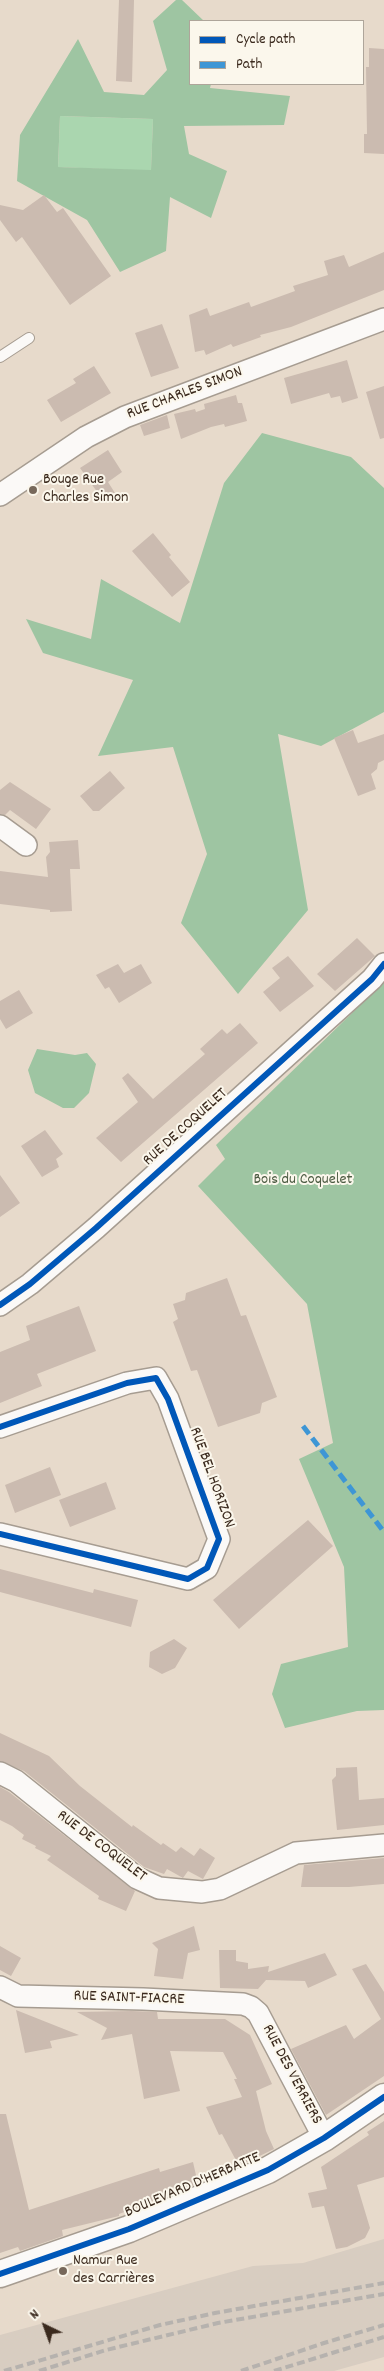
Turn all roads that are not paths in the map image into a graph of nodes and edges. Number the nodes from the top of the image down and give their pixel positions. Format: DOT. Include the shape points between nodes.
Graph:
graph roads {
  1 [pos="384,319"];
  2 [pos="29,338"];
  3 [pos="0,357"];
  4 [pos="0,495"];
  5 [pos="0,826"];
  6 [pos="26,845"];
  7 [pos="384,964"];
  8 [pos="0,1305"];
  9 [pos="0,1426"];
  10 [pos="0,1534"];
  11 [pos="0,1773"];
  12 [pos="384,1845"];
  13 [pos="0,1987"];
  14 [pos="258,2013"];
  15 [pos="384,2097"];
  16 [pos="324,2138"];
  17 [pos="0,2274"];
  1 -- 4 [label="street, RUE CHARLES SIMON" via="125,417 86,437"];
  2 -- 3 [label="lane"];
  5 -- 6 [label="street"];
  7 -- 8 [label="street, RUE DE COQUELET" via="372,979 96,1228"];
  9 -- 10 [label="street, RUE BEL HORIZON" via="127,1383 156,1378 168,1399 219,1539 207,1568 188,1579"];
  11 -- 12 [label="street, RUE DE COQUELET" via="16,1781 137,1878 159,1888 211,1891 296,1853"];
  13 -- 14 [label="street, RUE SAINT-FIACRE" via="18,1996 243,2004"];
  14 -- 16 [label="street, RUE DES VERRIERS"];
  15 -- 16 [label="street, BOULEVARD D'HERBATTE"];
  16 -- 17 [label="street, BOULEVARD D'HERBATTE" via="268,2170 129,2230"];
}
